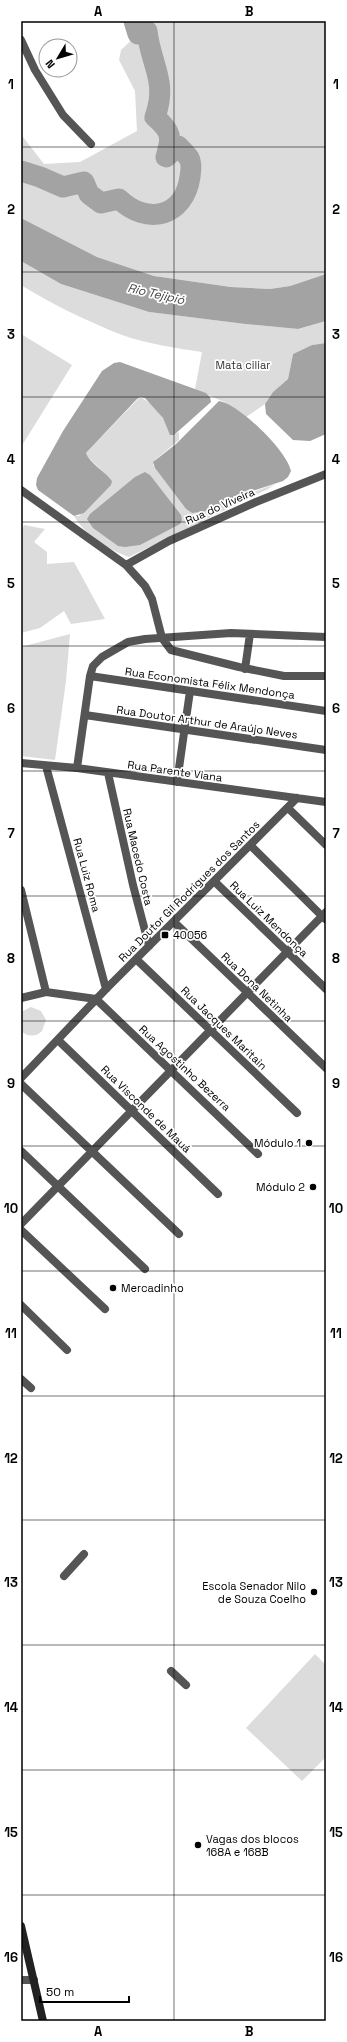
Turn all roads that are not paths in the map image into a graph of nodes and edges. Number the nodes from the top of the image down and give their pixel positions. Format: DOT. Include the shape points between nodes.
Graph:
graph roads {
  1 [pos="21,40"];
  2 [pos="91,144"];
  3 [pos="326,474"];
  4 [pos="21,490"];
  5 [pos="126,565"];
  6 [pos="250,634"];
  7 [pos="162,638"];
  8 [pos="326,638"];
  9 [pos="246,669"];
  10 [pos="90,676"];
  11 [pos="326,676"];
  12 [pos="190,692"];
  13 [pos="326,711"];
  14 [pos="85,715"];
  15 [pos="184,730"];
  16 [pos="326,750"];
  17 [pos="21,763"];
  18 [pos="46,766"];
  19 [pos="77,768"];
  20 [pos="108,773"];
  21 [pos="177,782"];
  22 [pos="298,798"];
  23 [pos="326,802"];
  24 [pos="288,808"];
  25 [pos="250,845"];
  26 [pos="326,845"];
  27 [pos="214,881"];
  28 [pos="21,890"];
  29 [pos="325,916"];
  30 [pos="174,922"];
  31 [pos="149,946"];
  32 [pos="286,952"];
  33 [pos="136,959"];
  34 [pos="106,989"];
  35 [pos="326,989"];
  36 [pos="46,992"];
  37 [pos="246,992"];
  38 [pos="21,998"];
  39 [pos="96,999"];
  40 [pos="210,1030"];
  41 [pos="58,1040"];
  42 [pos="326,1068"];
  43 [pos="170,1070"];
  44 [pos="21,1078"];
  45 [pos="21,1084"];
  46 [pos="132,1110"];
  47 [pos="297,1113"];
  48 [pos="92,1150"];
  49 [pos="21,1151"];
  50 [pos="258,1154"];
  51 [pos="56,1186"];
  52 [pos="218,1194"];
  53 [pos="21,1224"];
  54 [pos="21,1230"];
  55 [pos="179,1234"];
  56 [pos="145,1269"];
  57 [pos="21,1305"];
  58 [pos="105,1309"];
  59 [pos="67,1350"];
  60 [pos="21,1379"];
  61 [pos="31,1388"];
  62 [pos="84,1554"];
  63 [pos="64,1576"];
  64 [pos="171,1671"];
  65 [pos="186,1684"];
  66 [pos="21,1926"];
  67 [pos="21,1980"];
  68 [pos="34,1980"];
  69 [pos="43,2021"];
  1 -- 2 [label="street" via="35,70 63,115"];
  3 -- 5 [label="street, Rua do Viveira" via="169,541"];
  4 -- 5 [label="street"];
  5 -- 7 [label="street" via="139,578 152,599"];
  6 -- 7 [label="street"];
  6 -- 8 [label="street"];
  6 -- 9 [label="street"];
  7 -- 9 [label="street" via="171,650"];
  7 -- 10 [label="street" via="128,642 114,649 93,666"];
  9 -- 11 [label="street" via="284,676"];
  10 -- 12 [label="street, Rua Economista Félix Mendonça"];
  10 -- 14 [label="street"];
  12 -- 13 [label="street, Rua Economista Félix Mendonça"];
  12 -- 15 [label="street"];
  14 -- 15 [label="street, Rua Doutor Arthur de Araújo Neves"];
  14 -- 19 [label="street"];
  15 -- 16 [label="street, Rua Doutor Arthur de Araújo Neves"];
  15 -- 21 [label="street"];
  17 -- 18 [label="street, Rua Parente Viana"];
  18 -- 19 [label="street, Rua Parente Viana"];
  18 -- 34 [label="street, Rua Luiz Roma"];
  19 -- 20 [label="street, Rua Parente Viana"];
  20 -- 21 [label="street, Rua Parente Viana"];
  20 -- 31 [label="street, Rua Macedo Costa"];
  21 -- 22 [label="street, Rua Parente Viana"];
  22 -- 23 [label="street, Rua Parente Viana"];
  22 -- 24 [label="street, Rua Doutor Gil Rodrigues dos Santos"];
  24 -- 25 [label="street, Rua Doutor Gil Rodrigues dos Santos"];
  24 -- 26 [label="street"];
  25 -- 27 [label="street, Rua Doutor Gil Rodrigues dos Santos"];
  25 -- 29 [label="street"];
  27 -- 30 [label="street, Rua Doutor Gil Rodrigues dos Santos"];
  27 -- 32 [label="street, Rua Luiz Mendonça"];
  28 -- 36 [label="street"];
  29 -- 32 [label="street"];
  30 -- 31 [label="street, Rua Doutor Gil Rodrigues dos Santos"];
  30 -- 37 [label="street, Rua Dona Netinha"];
  31 -- 33 [label="street, Rua Doutor Gil Rodrigues dos Santos"];
  32 -- 35 [label="street, Rua Luiz Mendonça"];
  32 -- 37 [label="street"];
  33 -- 34 [label="street, Rua Doutor Gil Rodrigues dos Santos"];
  33 -- 40 [label="street, Rua Jacques Maritain"];
  34 -- 39 [label="street, Rua Doutor Gil Rodrigues dos Santos"];
  36 -- 38 [label="street"];
  36 -- 39 [label="street"];
  37 -- 40 [label="street"];
  37 -- 42 [label="street, Rua Dona Netinha"];
  39 -- 41 [label="street, Rua Doutor Gil Rodrigues dos Santos"];
  39 -- 43 [label="street, Rua Agostinho Bezerra"];
  40 -- 43 [label="street"];
  40 -- 47 [label="street, Rua Jacques Maritain"];
  41 -- 44 [label="street, Rua Doutor Gil Rodrigues dos Santos"];
  41 -- 46 [label="street, Rua Visconde de Mauá"];
  43 -- 46 [label="street"];
  43 -- 50 [label="street, Rua Agostinho Bezerra"];
  45 -- 48 [label="street"];
  46 -- 48 [label="street"];
  46 -- 52 [label="street, Rua Visconde de Mauá"];
  48 -- 51 [label="street"];
  48 -- 55 [label="street"];
  49 -- 51 [label="street"];
  51 -- 53 [label="street"];
  51 -- 56 [label="street"];
  54 -- 58 [label="street"];
  57 -- 59 [label="street"];
  60 -- 61 [label="street"];
  62 -- 63 [label="street"];
  64 -- 65 [label="street"];
  66 -- 68 [label="main road"];
  67 -- 68 [label="street"];
  68 -- 69 [label="main road"];
}
